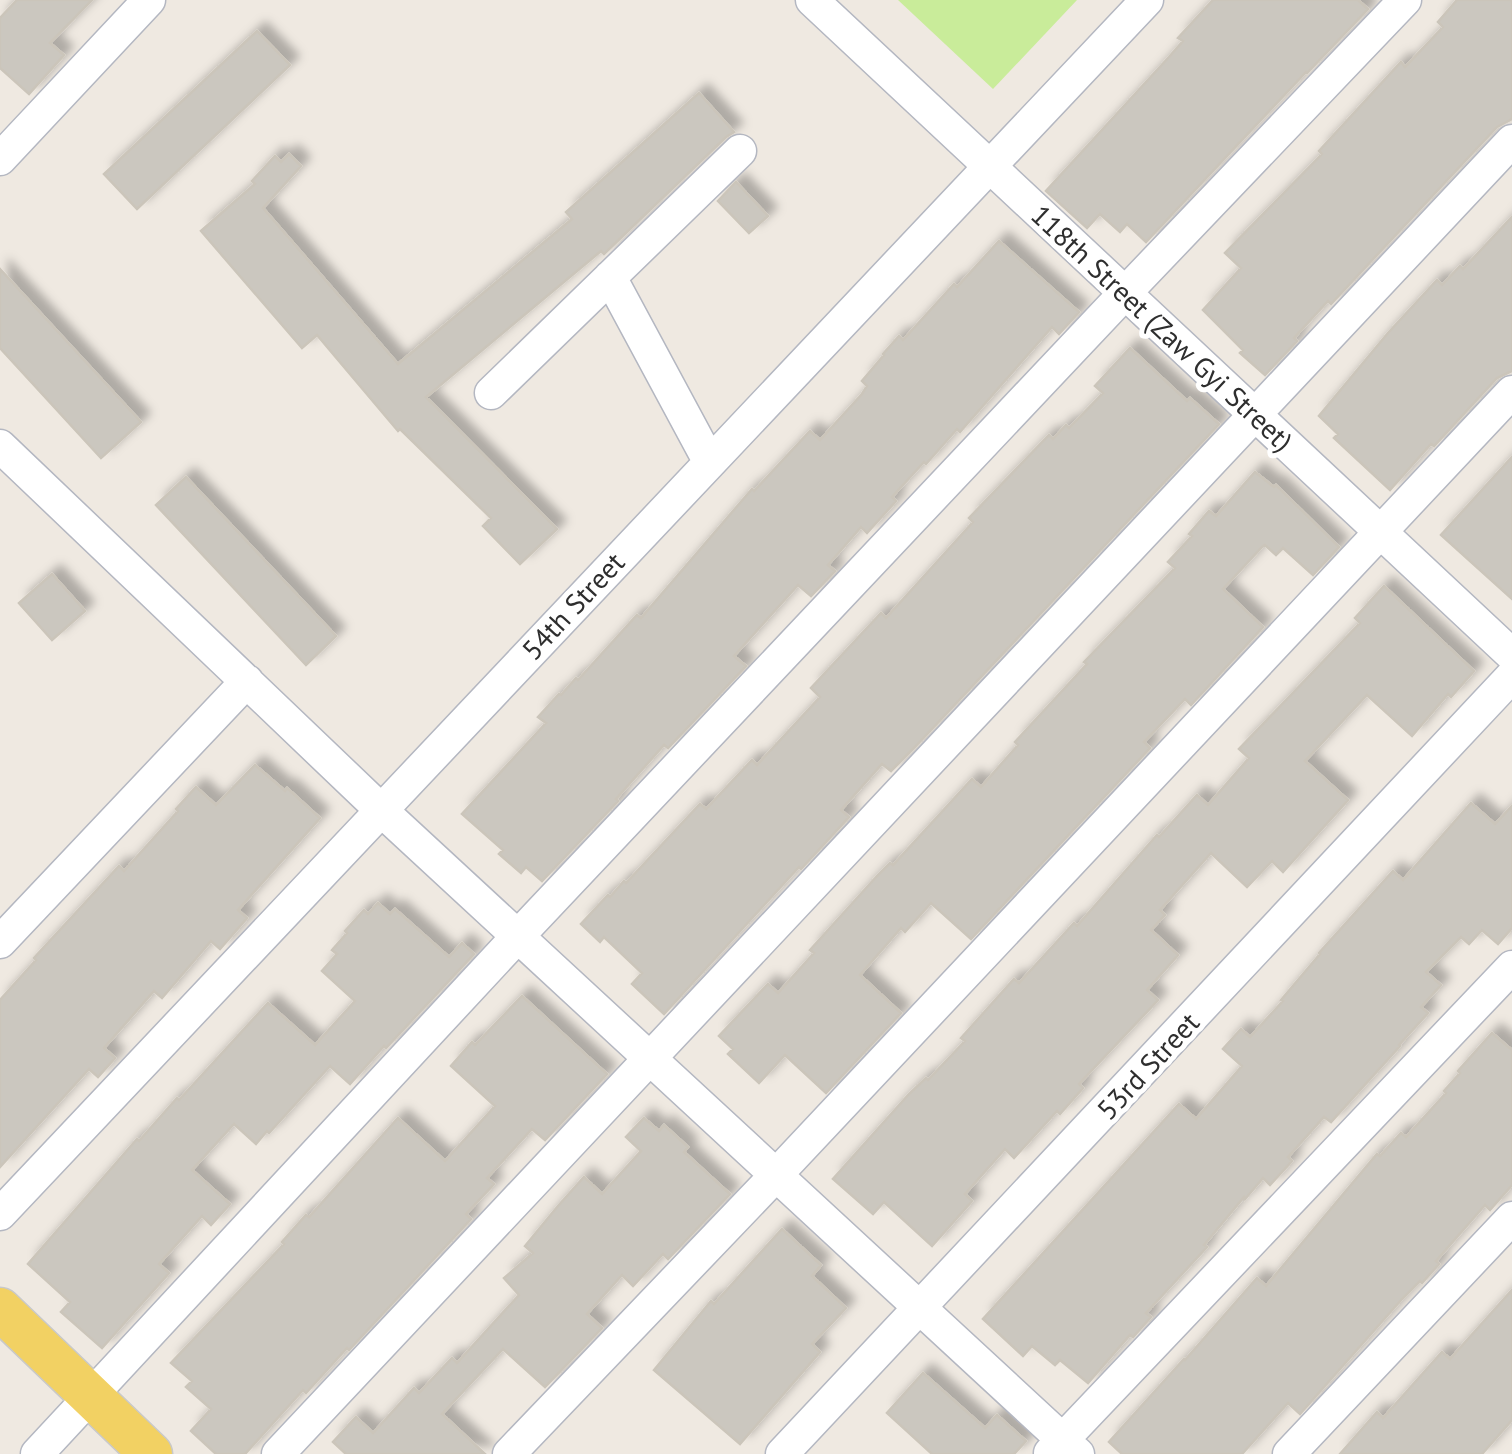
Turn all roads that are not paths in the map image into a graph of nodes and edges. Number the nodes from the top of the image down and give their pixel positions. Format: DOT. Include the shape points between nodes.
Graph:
graph roads {
  1 [pos="149,0"];
  2 [pos="812,0"];
  3 [pos="1147,0"];
  4 [pos="1406,0"];
  5 [pos="1512,140"];
  6 [pos="740,151"];
  7 [pos="0,159"];
  8 [pos="988,165"];
  9 [pos="610,277"];
  10 [pos="1125,293"];
  11 [pos="1512,392"];
  12 [pos="491,393"];
  13 [pos="1254,414"];
  14 [pos="0,446"];
  15 [pos="709,462"];
  16 [pos="1380,532"];
  17 [pos="1512,655"];
  18 [pos="1512,676"];
  19 [pos="247,681"];
  20 [pos="382,810"];
  21 [pos="518,936"];
  22 [pos="0,942"];
  23 [pos="1512,967"];
  24 [pos="649,1057"];
  25 [pos="776,1175"];
  26 [pos="0,1214"];
  27 [pos="1512,1218"];
  28 [pos="920,1308"];
  29 [pos="0,1309"];
  30 [pos="91,1398"];
  31 [pos="1063,1449"];
  32 [pos="37,1454"];
  33 [pos="151,1454"];
  34 [pos="278,1454"];
  35 [pos="508,1454"];
  36 [pos="782,1454"];
  37 [pos="1290,1454"];
  1 -- 7 [label="street"];
  2 -- 8 [label="street, 118th Street (Zaw Gyi Street)"];
  3 -- 8 [label="street, 54th Street"];
  4 -- 10 [label="street"];
  5 -- 13 [label="street"];
  6 -- 9 [label="street"];
  8 -- 10 [label="street, 118th Street (Zaw Gyi Street)"];
  8 -- 15 [label="street, 54th Street"];
  9 -- 12 [label="street"];
  9 -- 15 [label="street"];
  10 -- 13 [label="street, 118th Street (Zaw Gyi Street)"];
  10 -- 21 [label="street"];
  11 -- 16 [label="street"];
  13 -- 16 [label="street, 118th Street (Zaw Gyi Street)"];
  13 -- 24 [label="street"];
  14 -- 19 [label="street"];
  15 -- 20 [label="street, 54th Street"];
  16 -- 17 [label="street, 118th Street (Zaw Gyi Street)"];
  16 -- 25 [label="street"];
  18 -- 28 [label="street, 53rd Street"];
  19 -- 20 [label="street"];
  19 -- 22 [label="street"];
  20 -- 21 [label="street"];
  20 -- 26 [label="street, 54th Street"];
  21 -- 24 [label="street"];
  21 -- 30 [label="street"];
  23 -- 31 [label="street"];
  24 -- 25 [label="street"];
  24 -- 34 [label="street"];
  25 -- 28 [label="street"];
  25 -- 35 [label="street"];
  27 -- 37 [label="street"];
  28 -- 31 [label="street"];
  28 -- 36 [label="street, 53rd Street"];
  29 -- 30 [label="main road"];
  30 -- 32 [label="street"];
  30 -- 33 [label="main road"];
}
